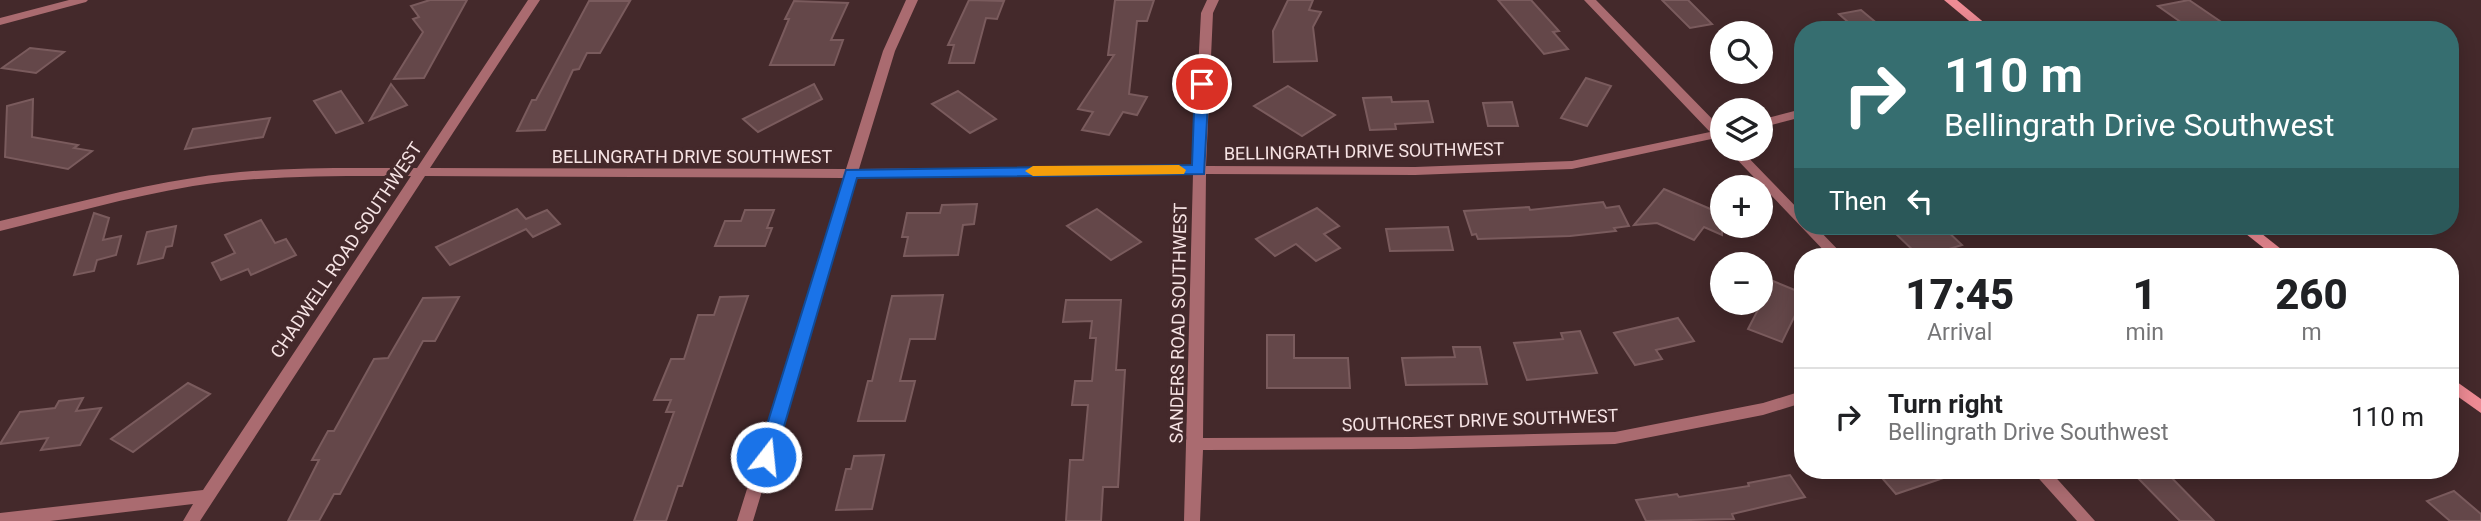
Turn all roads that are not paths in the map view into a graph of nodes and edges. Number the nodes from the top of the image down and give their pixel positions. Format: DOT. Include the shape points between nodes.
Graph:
graph roads {
  1 [pos="82,0"];
  2 [pos="534,0"];
  3 [pos="912,0"];
  4 [pos="1213,0"];
  5 [pos="1590,0"];
  6 [pos="1950,0"];
  7 [pos="1976,21"];
  8 [pos="0,22"];
  9 [pos="1794,115"];
  10 [pos="1773,121"];
  11 [pos="1710,124"];
  12 [pos="1710,137"];
  13 [pos="1744,161"];
  14 [pos="1199,170"];
  15 [pos="420,173"];
  16 [pos="851,173"];
  17 [pos="1794,213"];
  18 [pos="0,226"];
  19 [pos="1816,235"];
  20 [pos="2255,235"];
  21 [pos="1829,248"];
  22 [pos="2272,248"];
  23 [pos="2459,390"];
  24 [pos="1794,399"];
  25 [pos="2481,407"];
  26 [pos="1196,444"];
  27 [pos="2048,479"];
  28 [pos="205,496"];
  29 [pos="0,520"];
  30 [pos="191,521"];
  31 [pos="745,521"];
  32 [pos="1192,521"];
  33 [pos="2087,521"];
  1 -- 8 [label="street"];
  2 -- 15 [label="street, CHADWELL ROAD SOUTHWEST"];
  3 -- 16 [label="street" via="889,51"];
  4 -- 14 [label="street, SANDERS ROAD SOUTHWEST" via="1207,13"];
  5 -- 11 [label="street"];
  6 -- 7 [label="main road"];
  9 -- 10 [label="street"];
  12 -- 14 [label="street, BELLINGRATH DRIVE SOUTHWEST" via="1572,165 1415,171"];
  13 -- 17 [label="street"];
  14 -- 16 [label="street, BELLINGRATH DRIVE SOUTHWEST"];
  14 -- 26 [label="street, SANDERS ROAD SOUTHWEST"];
  15 -- 16 [label="street, BELLINGRATH DRIVE SOUTHWEST"];
  15 -- 18 [label="street, BELLINGRATH DRIVE SOUTHWEST" via="264,175 194,182"];
  15 -- 28 [label="street, CHADWELL ROAD SOUTHWEST"];
  16 -- 31 [label="street"];
  19 -- 21 [label="street"];
  20 -- 22 [label="main road"];
  23 -- 25 [label="main road"];
  24 -- 26 [label="street, SOUTHCREST DRIVE SOUTHWEST" via="1615,438"];
  26 -- 32 [label="street, SANDERS ROAD SOUTHWEST"];
  27 -- 33 [label="street"];
  28 -- 29 [label="street"];
  28 -- 30 [label="street, CHADWELL ROAD SOUTHWEST"];
}
